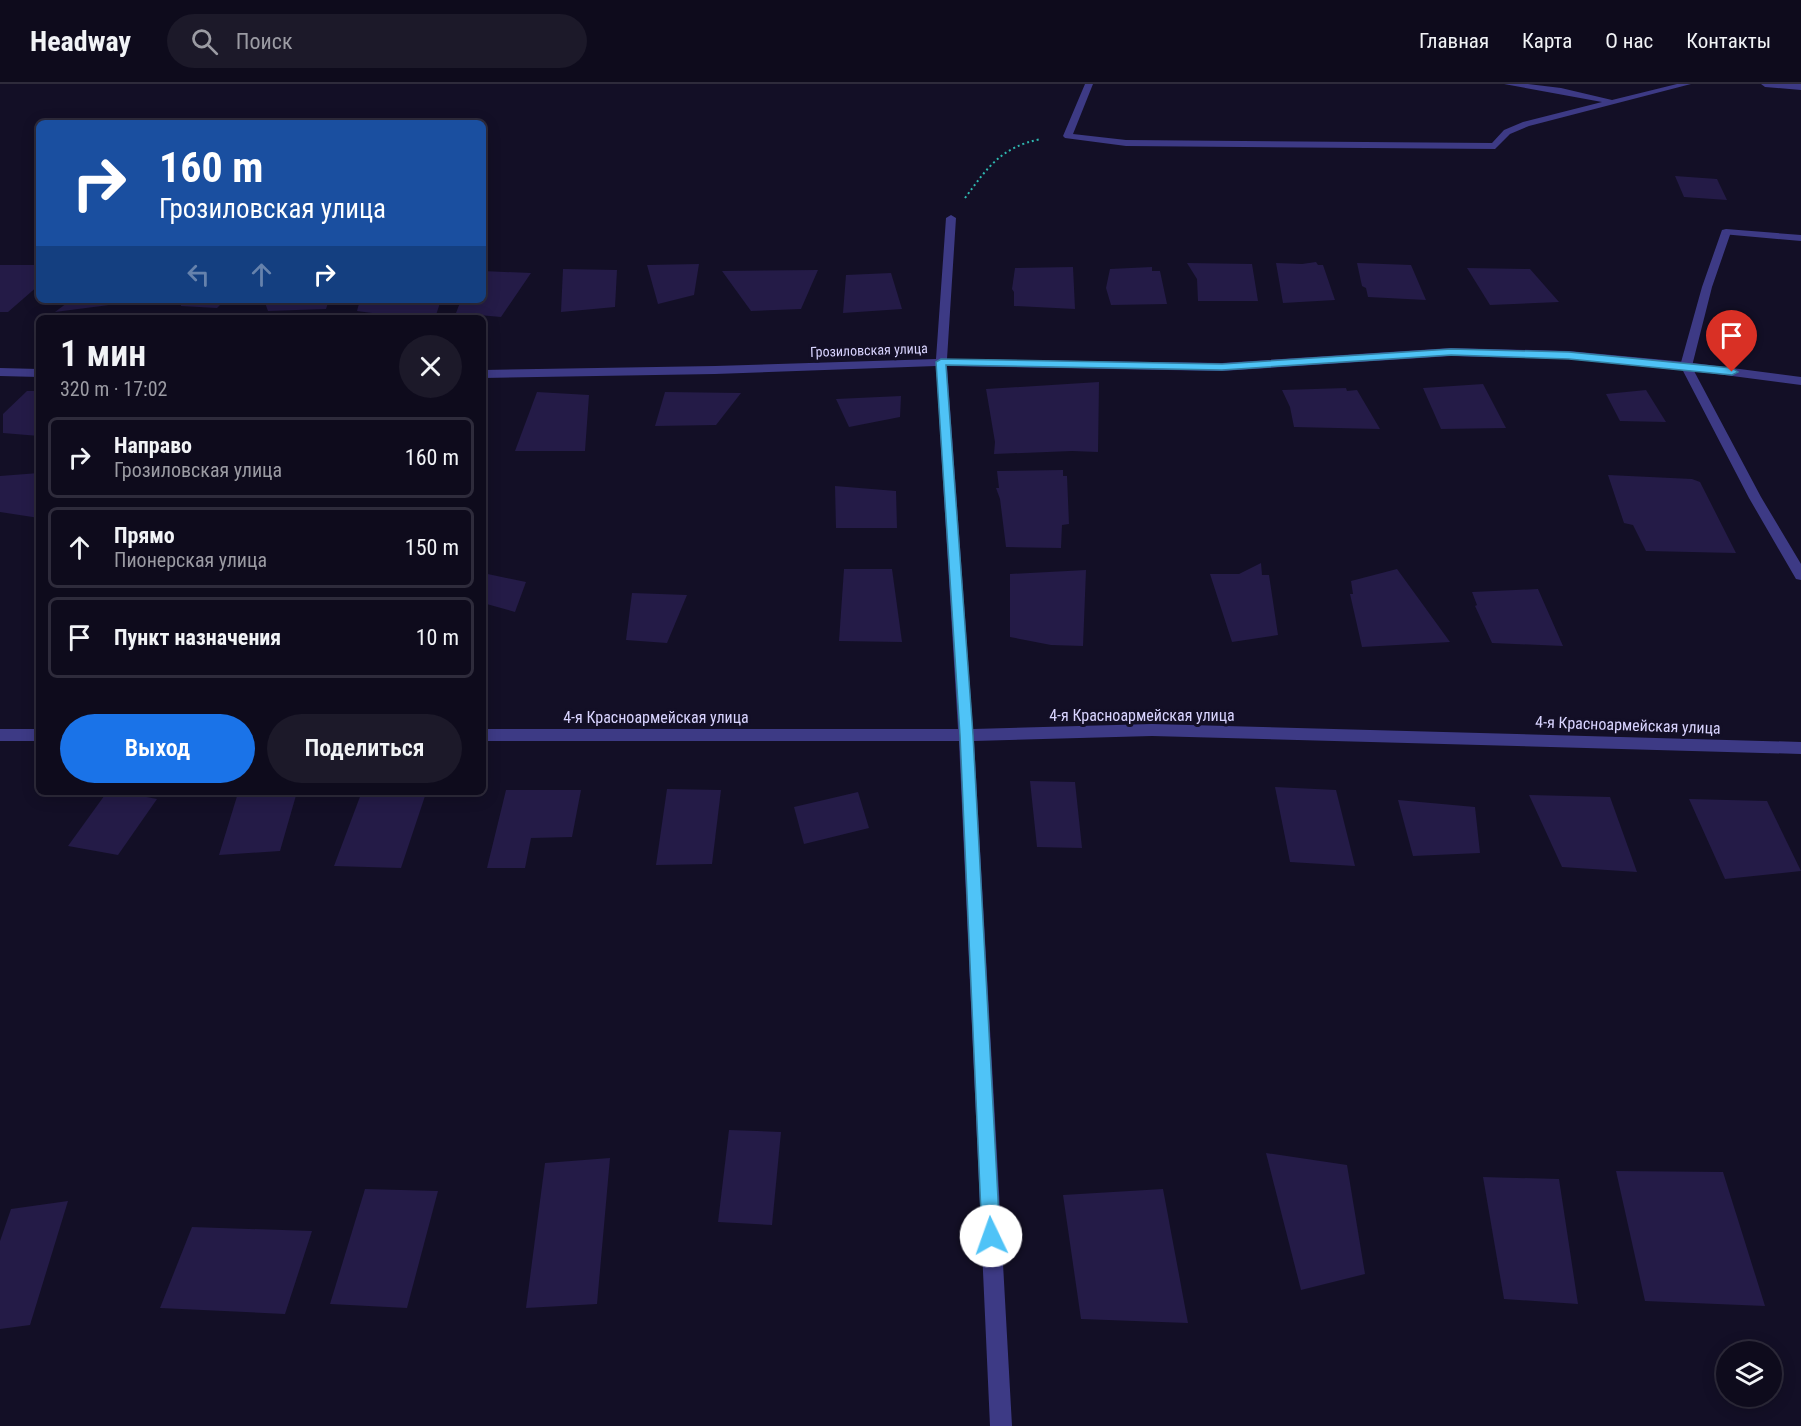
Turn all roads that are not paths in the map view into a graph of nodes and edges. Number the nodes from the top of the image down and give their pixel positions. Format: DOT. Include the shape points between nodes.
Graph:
graph roads {
  1 [pos="1089,84"];
  2 [pos="1508,84"];
  3 [pos="1687,84"];
  4 [pos="1765,84"];
  5 [pos="1801,87"];
  6 [pos="1612,102"];
  7 [pos="951,218"];
  8 [pos="1801,238"];
  9 [pos="941,362"];
  10 [pos="1686,366"];
  11 [pos="0,372"];
  12 [pos="36,373"];
  13 [pos="486,374"];
  14 [pos="1801,381"];
  15 [pos="1801,575"];
  16 [pos="0,735"];
  17 [pos="36,735"];
  18 [pos="486,735"];
  19 [pos="966,735"];
  20 [pos="1801,748"];
  21 [pos="1001,1426"];
  1 -- 6 [label="street" via="1068,136 1126,143 1495,146 1507,132 1526,124"];
  2 -- 6 [label="street"];
  3 -- 6 [label="street"];
  4 -- 5 [label="street"];
  7 -- 9 [label="street"];
  8 -- 10 [label="street" via="1726,232"];
  9 -- 10 [label="street, Грозиловская улица" via="1222,367 1451,352 1569,355"];
  9 -- 13 [label="street, Грозиловская улица"];
  9 -- 19 [label="street"];
  10 -- 14 [label="street, Грозиловская улица"];
  10 -- 15 [label="street" via="1755,498"];
  11 -- 12 [label="street"];
  16 -- 17 [label="street"];
  18 -- 19 [label="street, 4-я Красноармейская улица"];
  19 -- 20 [label="street, 4-я Красноармейская улица" via="1152,730"];
  19 -- 21 [label="street"];
}
